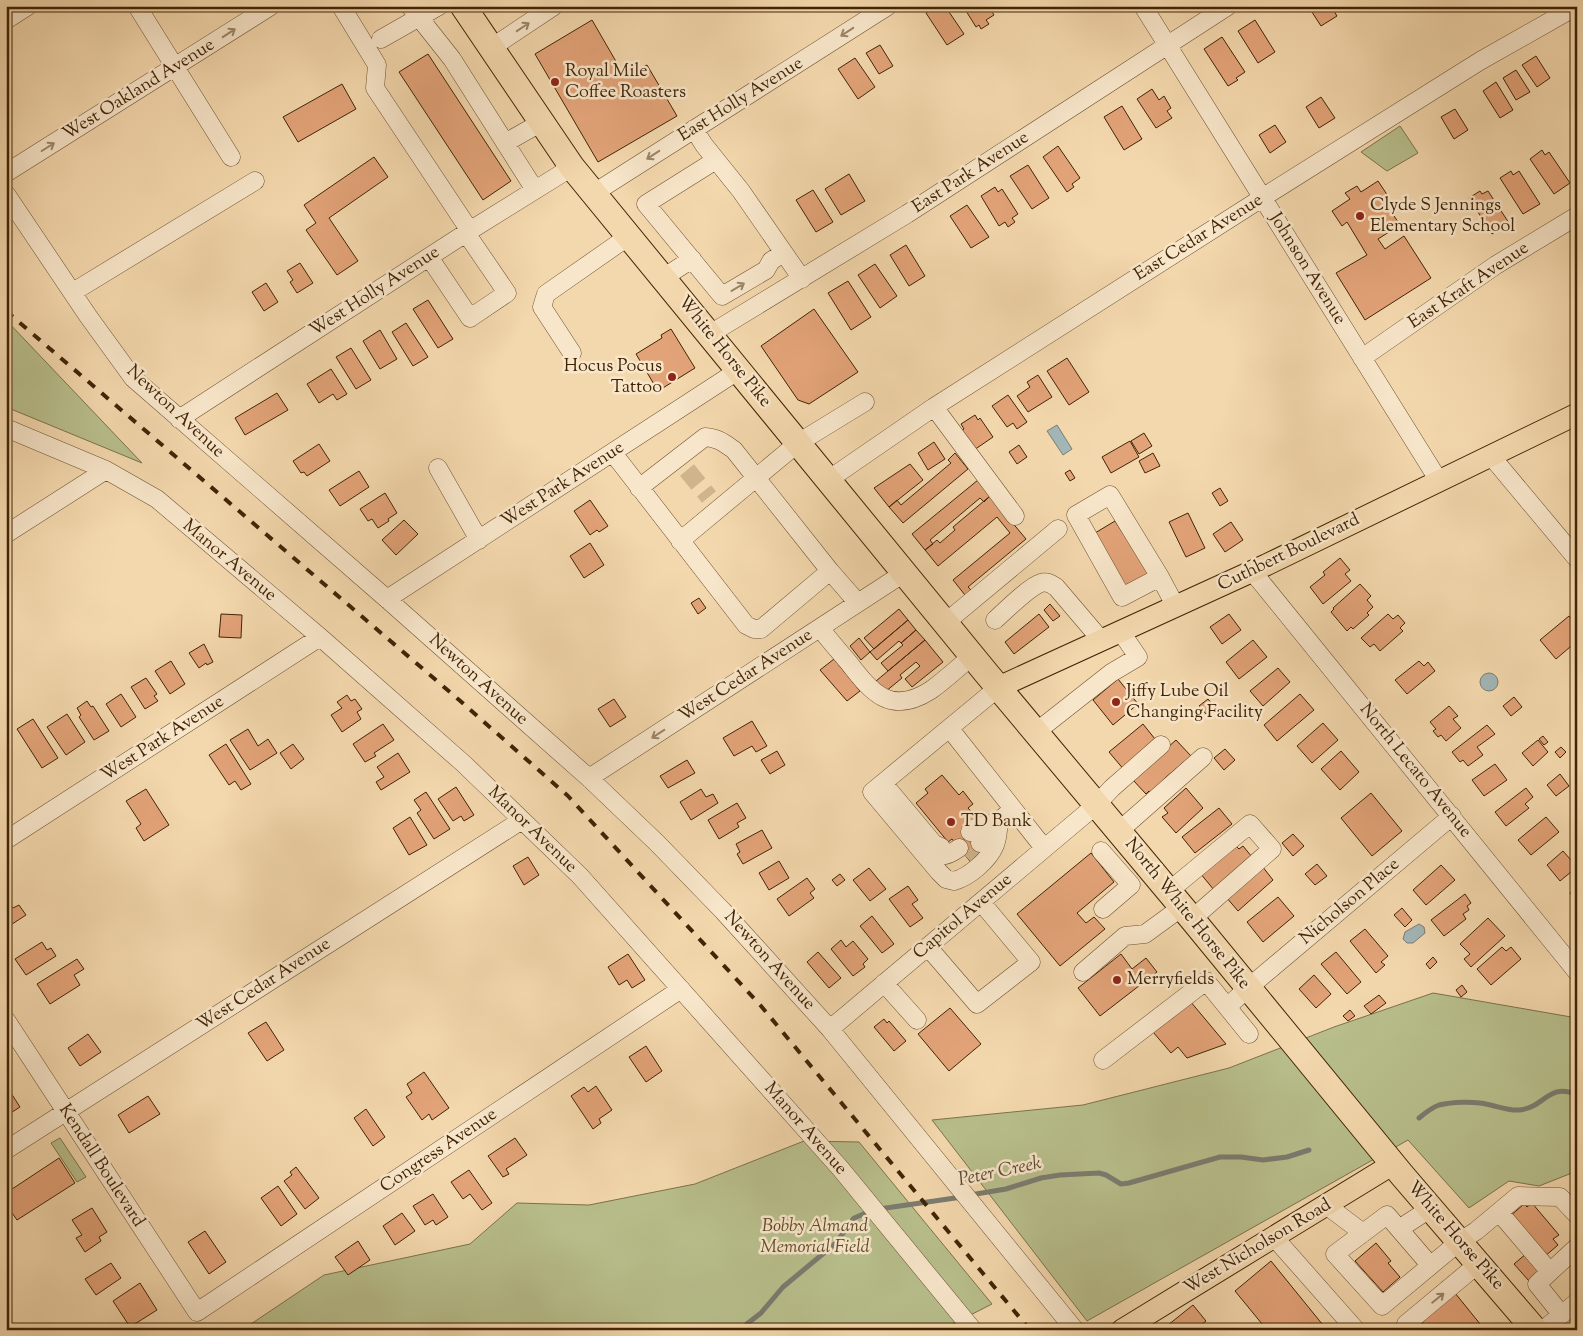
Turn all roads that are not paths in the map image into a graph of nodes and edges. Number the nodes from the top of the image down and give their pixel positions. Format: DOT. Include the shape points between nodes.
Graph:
graph roads {
  1 [pos="28,6"];
  2 [pos="137,6"];
  3 [pos="270,6"];
  4 [pos="341,6"];
  5 [pos="439,6"];
  6 [pos="463,6"];
  7 [pos="554,6"];
  8 [pos="888,6"];
  9 [pos="1143,6"];
  10 [pos="1228,6"];
  11 [pos="1577,6"];
  12 [pos="415,12"];
  13 [pos="6,20"];
  14 [pos="381,39"];
  15 [pos="1168,45"];
  16 [pos="491,48"];
  17 [pos="175,68"];
  18 [pos="542,122"];
  19 [pos="694,129"];
  20 [pos="505,143"];
  21 [pos="231,158"];
  22 [pos="716,160"];
  23 [pos="572,167"];
  24 [pos="6,173"];
  25 [pos="254,181"];
  26 [pos="535,190"];
  27 [pos="594,193"];
  28 [pos="6,194"];
  29 [pos="1262,198"];
  30 [pos="1577,216"];
  31 [pos="468,232"];
  32 [pos="629,236"];
  33 [pos="783,253"];
  34 [pos="429,257"];
  35 [pos="692,259"];
  36 [pos="663,278"];
  37 [pos="802,279"];
  38 [pos="73,292"];
  39 [pos="710,334"];
  40 [pos="572,353"];
  41 [pos="1362,358"];
  42 [pos="739,370"];
  43 [pos="865,402"];
  44 [pos="934,407"];
  45 [pos="1577,414"];
  46 [pos="179,419"];
  47 [pos="6,428"];
  48 [pos="798,443"];
  49 [pos="613,453"];
  50 [pos="1490,456"];
  51 [pos="438,468"];
  52 [pos="106,470"];
  53 [pos="756,478"];
  54 [pos="828,480"];
  55 [pos="1439,481"];
  56 [pos="639,488"];
  57 [pos="1015,516"];
  58 [pos="1058,528"];
  59 [pos="6,534"];
  60 [pos="479,540"];
  61 [pos="680,541"];
  62 [pos="1577,559"];
  63 [pos="830,571"];
  64 [pos="1252,571"];
  65 [pos="904,573"];
  66 [pos="1160,576"];
  67 [pos="387,599"];
  68 [pos="858,603"];
  69 [pos="1176,606"];
  70 [pos="995,620"];
  71 [pos="945,623"];
  72 [pos="820,628"];
  73 [pos="1121,632"];
  74 [pos="320,637"];
  75 [pos="1102,641"];
  76 [pos="972,656"];
  77 [pos="999,687"];
  78 [pos="950,729"];
  79 [pos="1036,732"];
  80 [pos="1161,745"];
  81 [pos="1203,764"];
  82 [pos="589,778"];
  83 [pos="877,788"];
  84 [pos="1096,805"];
  85 [pos="1013,809"];
  86 [pos="1452,816"];
  87 [pos="522,820"];
  88 [pos="999,821"];
  89 [pos="1119,831"];
  90 [pos="6,840"];
  91 [pos="977,840"];
  92 [pos="1044,848"];
  93 [pos="1135,850"];
  94 [pos="1101,851"];
  95 [pos="934,865"];
  96 [pos="1114,866"];
  97 [pos="981,902"];
  98 [pos="1181,906"];
  99 [pos="1103,909"];
  100 [pos="928,947"];
  101 [pos="1083,972"];
  102 [pos="1577,972"];
  103 [pos="884,983"];
  104 [pos="1248,988"];
  105 [pos="681,989"];
  106 [pos="1227,1007"];
  107 [pos="6,1020"];
  108 [pos="917,1020"];
  109 [pos="830,1028"];
  110 [pos="1249,1034"];
  111 [pos="1103,1060"];
  112 [pos="65,1112"];
  113 [pos="1375,1142"];
  114 [pos="6,1150"];
  115 [pos="1393,1164"];
  116 [pos="1326,1205"];
  117 [pos="1431,1208"];
  118 [pos="1499,1212"];
  119 [pos="1577,1216"];
  120 [pos="1399,1229"];
  121 [pos="1363,1233"];
  122 [pos="1273,1236"];
  123 [pos="1459,1242"];
  124 [pos="1577,1248"];
  125 [pos="1478,1264"];
  126 [pos="1430,1265"];
  127 [pos="1550,1272"];
  128 [pos="1577,1302"];
  129 [pos="197,1312"];
  130 [pos="1561,1314"];
  131 [pos="1124,1329"];
  132 [pos="973,1330"];
  133 [pos="1076,1330"];
  134 [pos="1356,1330"];
  135 [pos="1411,1330"];
  136 [pos="1535,1330"];
  137 [pos="1543,1330"];
  1 -- 13 [label="street"];
  2 -- 17 [label="street"];
  17 -- 3 [label="street, West Oakland Avenue, one-way"];
  4 -- 31 [label="street" via="377,65 375,88"];
  5 -- 12 [label="street"];
  6 -- 16 [label="highway, White Horse Pike"];
  16 -- 7 [label="street, one-way"];
  8 -- 19 [label="street, East Holly Avenue, one-way"];
  9 -- 15 [label="street, Johnson Avenue"];
  10 -- 15 [label="street, East Park Avenue"];
  11 -- 29 [label="street, East Cedar Avenue" via="1480,61"];
  12 -- 14 [label="street"];
  12 -- 20 [label="street" via="452,59"];
  15 -- 29 [label="street, Johnson Avenue"];
  15 -- 37 [label="street, East Park Avenue"];
  16 -- 18 [label="highway, White Horse Pike"];
  17 -- 21 [label="street"];
  24 -- 17 [label="street, West Oakland Avenue, one-way"];
  18 -- 20 [label="street"];
  18 -- 23 [label="highway, White Horse Pike"];
  19 -- 22 [label="street"];
  19 -- 27 [label="street, East Holly Avenue, one-way"];
  20 -- 26 [label="street"];
  22 -- 33 [label="street"];
  22 -- 35 [label="street" via="646,204"];
  23 -- 26 [label="street, West Holly Avenue"];
  23 -- 27 [label="highway, White Horse Pike"];
  25 -- 38 [label="street"];
  26 -- 31 [label="street, West Holly Avenue"];
  27 -- 32 [label="highway, White Horse Pike"];
  28 -- 38 [label="street, Newton Avenue"];
  29 -- 41 [label="street, Johnson Avenue"];
  29 -- 44 [label="street, East Cedar Avenue"];
  30 -- 41 [label="street, East Kraft Avenue" via="1496,265"];
  31 -- 34 [label="street, West Holly Avenue"];
  31 -- 34 [label="street" via="508,293 470,318"];
  32 -- 36 [label="highway, White Horse Pike"];
  32 -- 40 [label="street" via="546,294 542,307"];
  35 -- 33 [label="street, one-way" via="722,296 766,270 771,261"];
  33 -- 37 [label="street"];
  34 -- 46 [label="street, West Holly Avenue"];
  35 -- 36 [label="street"];
  36 -- 39 [label="highway, White Horse Pike"];
  37 -- 39 [label="street, East Park Avenue"];
  38 -- 46 [label="street, Newton Avenue" via="133,378"];
  39 -- 42 [label="highway, White Horse Pike"];
  41 -- 55 [label="street, Johnson Avenue"];
  42 -- 48 [label="highway, White Horse Pike"];
  42 -- 49 [label="street, West Park Avenue"];
  43 -- 48 [label="street"];
  44 -- 54 [label="street, East Cedar Avenue"];
  44 -- 57 [label="street"];
  45 -- 50 [label="main road, Cuthbert Boulevard"];
  46 -- 67 [label="street, Newton Avenue"];
  47 -- 52 [label="street, Manor Avenue"];
  48 -- 53 [label="street"];
  48 -- 54 [label="highway, White Horse Pike"];
  49 -- 56 [label="street"];
  49 -- 60 [label="street, West Park Avenue"];
  50 -- 55 [label="main road, Cuthbert Boulevard"];
  50 -- 62 [label="street"];
  51 -- 60 [label="street"];
  52 -- 59 [label="street"];
  52 -- 74 [label="street, Manor Avenue" via="157,499"];
  53 -- 56 [label="street" via="722,440 705,437 682,464"];
  53 -- 61 [label="street" via="714,503"];
  53 -- 63 [label="street"];
  54 -- 65 [label="highway, White Horse Pike"];
  55 -- 64 [label="main road, Cuthbert Boulevard"];
  56 -- 61 [label="street"];
  58 -- 71 [label="street"];
  60 -- 67 [label="street, West Park Avenue"];
  61 -- 63 [label="street" via="740,619 754,629 761,629"];
  63 -- 68 [label="street"];
  64 -- 69 [label="main road, Cuthbert Boulevard"];
  64 -- 86 [label="street, North Lecato Avenue"];
  65 -- 68 [label="street, West Cedar Avenue"];
  65 -- 71 [label="highway, White Horse Pike"];
  66 -- 66 [label="street" via="1110,495 1076,515 1122,597"];
  66 -- 69 [label="street"];
  67 -- 82 [label="street, Newton Avenue"];
  68 -- 72 [label="street, West Cedar Avenue"];
  69 -- 73 [label="main road, Cuthbert Boulevard"];
  70 -- 75 [label="street" via="1043,582 1056,587"];
  71 -- 76 [label="highway, White Horse Pike"];
  72 -- 76 [label="street" via="872,691 888,700 904,700 930,690"];
  72 -- 82 [label="street, West Cedar Avenue, one-way"];
  73 -- 75 [label="main road, Cuthbert Boulevard"];
  73 -- 79 [label="street" via="1138,657 1111,673"];
  74 -- 87 [label="street, Manor Avenue" via="464,764"];
  74 -- 90 [label="street, West Park Avenue"];
  75 -- 77 [label="main road, Cuthbert Boulevard"];
  76 -- 77 [label="highway, White Horse Pike"];
  77 -- 78 [label="street"];
  77 -- 79 [label="highway, North White Horse Pike"];
  78 -- 83 [label="street"];
  78 -- 85 [label="street"];
  79 -- 84 [label="highway, North White Horse Pike"];
  80 -- 84 [label="street, Capitol Avenue"];
  81 -- 89 [label="street"];
  82 -- 109 [label="street, Newton Avenue" via="723,911"];
  83 -- 95 [label="street"];
  83 -- 95 [label="street" via="934,844 962,852 955,862"];
  84 -- 89 [label="highway, North White Horse Pike"];
  84 -- 92 [label="street, Capitol Avenue"];
  85 -- 88 [label="street"];
  85 -- 92 [label="street"];
  86 -- 102 [label="street, North Lecato Avenue"];
  86 -- 104 [label="street, Nicholson Place"];
  87 -- 105 [label="street, Manor Avenue" via="580,876"];
  87 -- 112 [label="street, West Cedar Avenue"];
  88 -- 91 [label="street"];
  88 -- 95 [label="street" via="996,844 964,877 954,881 946,879"];
  89 -- 93 [label="highway, North White Horse Pike"];
  92 -- 97 [label="street, Capitol Avenue"];
  93 -- 96 [label="street"];
  93 -- 98 [label="highway, North White Horse Pike"];
  94 -- 96 [label="street"];
  96 -- 99 [label="street" via="1130,885"];
  97 -- 100 [label="street, Capitol Avenue"];
  97 -- 100 [label="street" via="1031,962 976,1004"];
  98 -- 98 [label="street" via="1250,824 1272,849"];
  98 -- 101 [label="street" via="1145,934 1125,936"];
  98 -- 104 [label="highway, North White Horse Pike"];
  100 -- 103 [label="street, Capitol Avenue"];
  103 -- 108 [label="street"];
  103 -- 109 [label="street, Capitol Avenue"];
  104 -- 106 [label="street, Nicholson Place"];
  104 -- 113 [label="highway, North White Horse Pike"];
  105 -- 129 [label="street, Congress Avenue"];
  105 -- 132 [label="street, Manor Avenue" via="840,1168"];
  106 -- 110 [label="street"];
  106 -- 111 [label="street" via="1206,981"];
  107 -- 112 [label="street, Kendall Boulevard"];
  109 -- 133 [label="street, Newton Avenue"];
  112 -- 114 [label="street, West Cedar Avenue"];
  112 -- 129 [label="street, Kendall Boulevard"];
  113 -- 115 [label="highway, White Horse Pike"];
  115 -- 116 [label="main road, West Nicholson Road"];
  115 -- 117 [label="highway, White Horse Pike"];
  116 -- 121 [label="street"];
  116 -- 122 [label="main road, West Nicholson Road"];
  117 -- 120 [label="street"];
  117 -- 123 [label="highway, White Horse Pike"];
  118 -- 119 [label="street" via="1518,1196 1560,1197"];
  118 -- 123 [label="street"];
  118 -- 127 [label="street"];
  120 -- 121 [label="street" via="1387,1215"];
  120 -- 126 [label="street"];
  121 -- 126 [label="street" via="1335,1254 1382,1306"];
  122 -- 131 [label="main road, West Nicholson Road"];
  122 -- 134 [label="street"];
  123 -- 125 [label="highway, White Horse Pike"];
  123 -- 126 [label="street"];
  124 -- 127 [label="street"];
  135 -- 125 [label="street, one-way" via="1406,1324"];
  125 -- 136 [label="highway, White Horse Pike"];
  127 -- 130 [label="street" via="1537,1284"];
  128 -- 130 [label="street"];
  130 -- 137 [label="street"];
}
